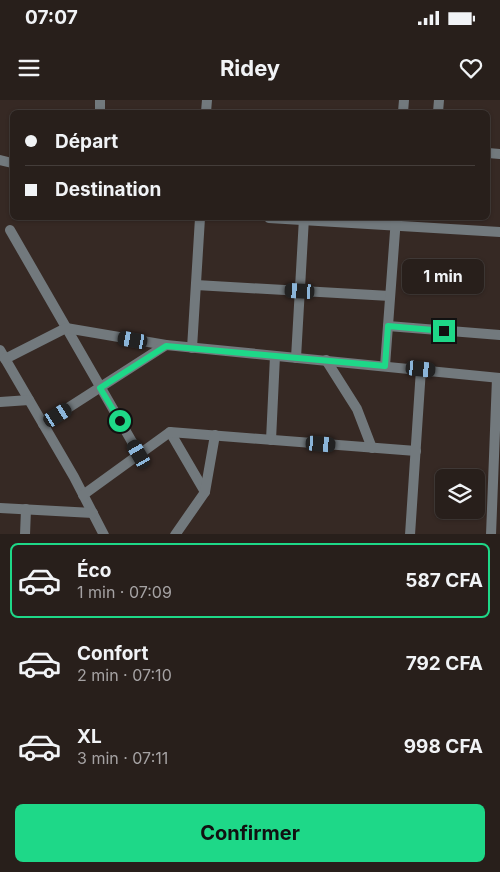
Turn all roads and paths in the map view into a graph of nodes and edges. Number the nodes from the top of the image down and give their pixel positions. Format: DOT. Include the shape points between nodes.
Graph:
graph roads {
  1 [pos="200,220"];
  2 [pos="304,220"];
  3 [pos="350,220"];
  4 [pos="395,221"];
  5 [pos="432,223"];
  6 [pos="10,230"];
  7 [pos="500,232"];
  8 [pos="196,284"];
  9 [pos="300,291"];
  10 [pos="390,296"];
  11 [pos="388,326"];
  12 [pos="66,328"];
  13 [pos="500,335"];
  14 [pos="166,346"];
  15 [pos="192,348"];
  16 [pos="3,355"];
  17 [pos="275,356"];
  18 [pos="296,358"];
  19 [pos="326,360"];
  20 [pos="385,366"];
  21 [pos="421,369"];
  22 [pos="498,378"];
  23 [pos="100,388"];
  24 [pos="29,400"];
  25 [pos="0,402"];
  26 [pos="44,424"];
  27 [pos="170,432"];
  28 [pos="215,435"];
  29 [pos="271,440"];
  30 [pos="372,448"];
  31 [pos="416,451"];
  32 [pos="139,454"];
  33 [pos="206,492"];
  34 [pos="83,495"];
  35 [pos="0,508"];
  36 [pos="26,510"];
  37 [pos="93,513"];
  38 [pos="24,534"];
  39 [pos="104,534"];
  40 [pos="175,534"];
  41 [pos="410,534"];
  42 [pos="491,534"];
  1 -- 8 [label="street"];
  2 -- 9 [label="street"];
  3 -- 4 [label="street"];
  4 -- 5 [label="street"];
  4 -- 10 [label="street"];
  5 -- 7 [label="street"];
  6 -- 12 [label="street"];
  8 -- 9 [label="street"];
  8 -- 15 [label="street"];
  9 -- 10 [label="street"];
  9 -- 18 [label="street"];
  10 -- 11 [label="street"];
  11 -- 13 [label="street"];
  11 -- 20 [label="street"];
  12 -- 14 [label="street"];
  12 -- 16 [label="street"];
  12 -- 23 [label="street"];
  14 -- 15 [label="street"];
  14 -- 23 [label="street"];
  15 -- 17 [label="street"];
  16 -- 24 [label="street"];
  17 -- 18 [label="street"];
  17 -- 29 [label="street"];
  18 -- 19 [label="street"];
  19 -- 20 [label="street"];
  19 -- 30 [label="street" via="357,409"];
  20 -- 21 [label="street"];
  21 -- 22 [label="street"];
  21 -- 31 [label="street"];
  22 -- 42 [label="street"];
  23 -- 26 [label="street"];
  23 -- 32 [label="street"];
  24 -- 25 [label="street"];
  24 -- 26 [label="street"];
  26 -- 34 [label="street"];
  27 -- 28 [label="street"];
  27 -- 32 [label="street"];
  27 -- 33 [label="street"];
  28 -- 29 [label="street"];
  28 -- 33 [label="street"];
  29 -- 30 [label="street"];
  30 -- 31 [label="street"];
  31 -- 41 [label="street"];
  32 -- 34 [label="street"];
  33 -- 40 [label="street"];
  34 -- 37 [label="street"];
  35 -- 36 [label="street"];
  36 -- 37 [label="street"];
  36 -- 38 [label="street"];
  37 -- 39 [label="street"];
}
